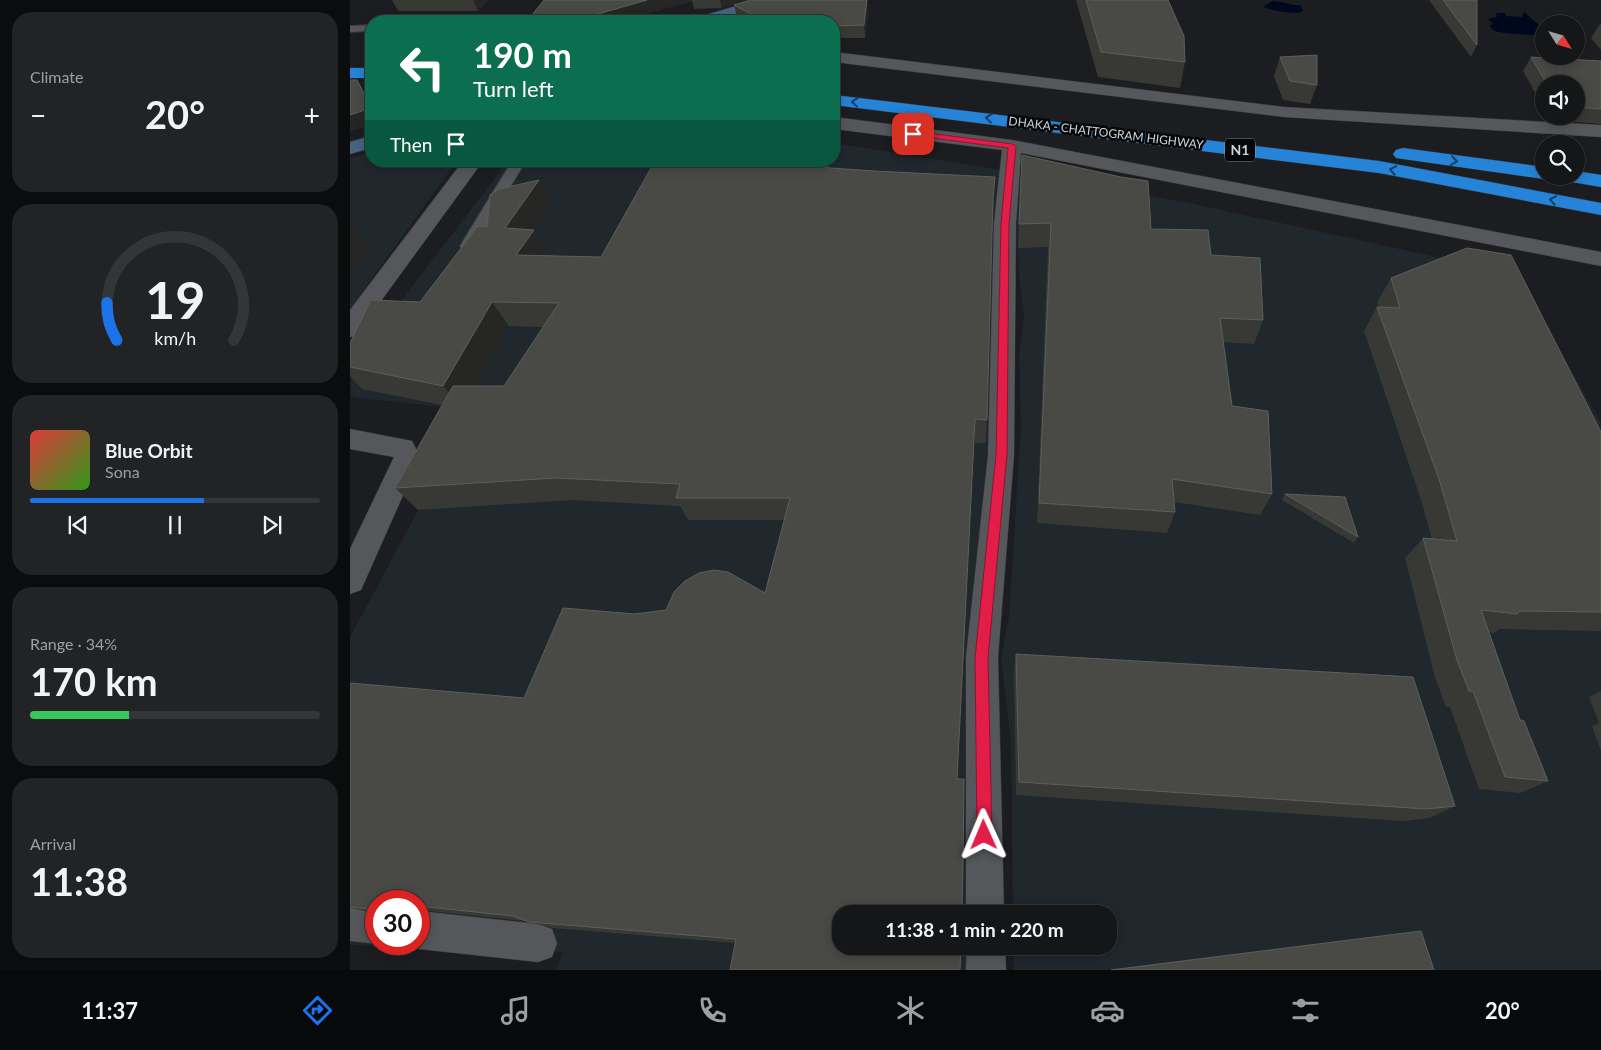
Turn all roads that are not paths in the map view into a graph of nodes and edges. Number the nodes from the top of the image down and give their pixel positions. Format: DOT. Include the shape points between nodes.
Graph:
graph roads {
  1 [pos="774,0"];
  2 [pos="779,0"];
  3 [pos="722,15"];
  4 [pos="755,15"];
  5 [pos="365,28"];
  6 [pos="350,29"];
  7 [pos="350,58"];
  8 [pos="365,58"];
  9 [pos="840,59"];
  10 [pos="350,73"];
  11 [pos="365,73"];
  12 [pos="840,85"];
  13 [pos="881,97"];
  14 [pos="840,100"];
  15 [pos="840,124"];
  16 [pos="1601,131"];
  17 [pos="365,144"];
  18 [pos="1012,146"];
  19 [pos="350,148"];
  20 [pos="469,167"];
  21 [pos="516,167"];
  22 [pos="1535,172"];
  23 [pos="1585,179"];
  24 [pos="1601,181"];
  25 [pos="1601,209"];
  26 [pos="1601,258"];
  27 [pos="456,261"];
  28 [pos="350,329"];
  29 [pos="350,439"];
  30 [pos="350,580"];
  31 [pos="985,905"];
  32 [pos="350,922"];
  33 [pos="365,924"];
  34 [pos="430,931"];
  35 [pos="538,943"];
  36 [pos="986,955"];
  37 [pos="986,970"];
  1 -- 3 [label="main road"];
  2 -- 4 [label="main road"];
  5 -- 6 [label="lane"];
  7 -- 8 [label="highway"];
  9 -- 16 [label="street" via="1284,112"];
  10 -- 11 [label="highway"];
  12 -- 13 [label="highway, N1"];
  13 -- 14 [label="highway, N1, one-way"];
  13 -- 22 [label="highway, DHAKA - CHATTOGRAM HIGHWAY / N1, one-way" via="1368,149"];
  25 -- 13 [label="highway, DHAKA - CHATTOGRAM HIGHWAY / N1, one-way" via="1379,167"];
  15 -- 18 [label="street"];
  17 -- 19 [label="main road"];
  18 -- 26 [label="street"];
  18 -- 31 [label="street" via="1005,224 1002,455 982,658"];
  20 -- 28 [label="street" via="371,309"];
  21 -- 27 [label="lane"];
  23 -- 24 [label="highway"];
  29 -- 30 [label="street" via="404,448 407,457"];
  32 -- 33 [label="street"];
  34 -- 35 [label="street"];
  36 -- 37 [label="street"];
}
